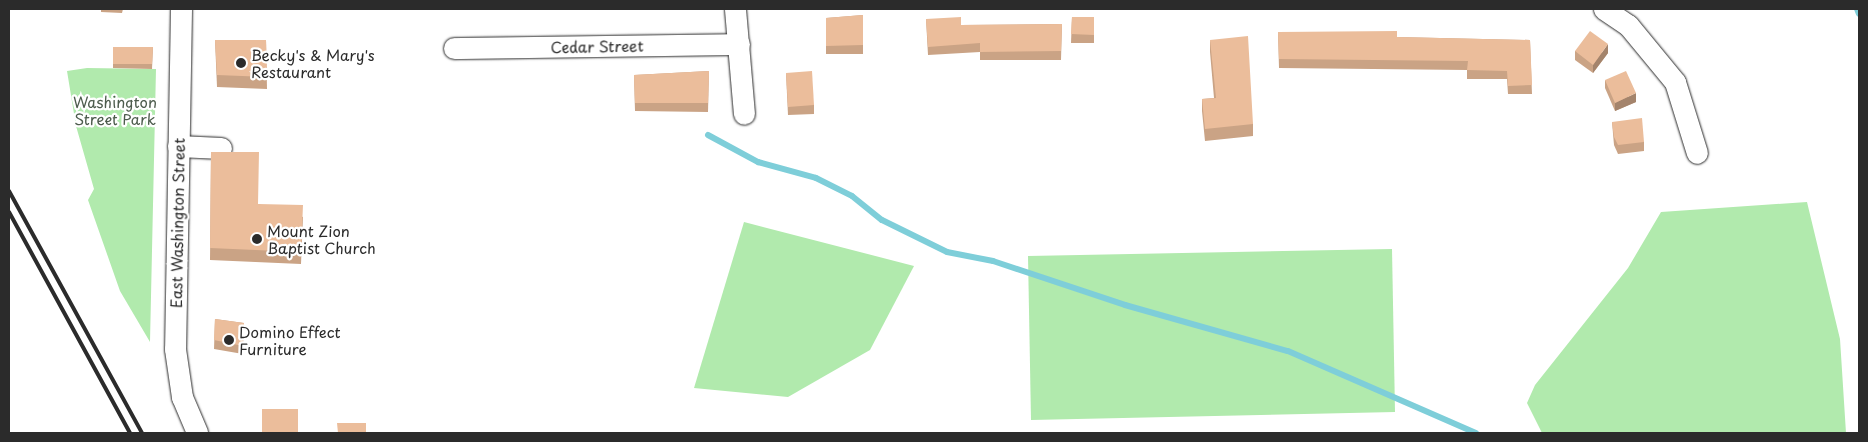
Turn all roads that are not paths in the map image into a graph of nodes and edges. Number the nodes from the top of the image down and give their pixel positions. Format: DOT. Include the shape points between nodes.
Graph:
graph roads {
  1 [pos="181,9"];
  2 [pos="735,9"];
  3 [pos="1604,9"];
  4 [pos="739,44"];
  5 [pos="454,48"];
  6 [pos="744,114"];
  7 [pos="178,146"];
  8 [pos="221,148"];
  9 [pos="1697,153"];
  10 [pos="197,433"];
  1 -- 7 [label="street, East Washington Street"];
  2 -- 4 [label="street"];
  3 -- 9 [label="street" via="1628,25 1675,82"];
  4 -- 5 [label="street, Cedar Street"];
  4 -- 6 [label="street"];
  7 -- 8 [label="street"];
  7 -- 10 [label="street, East Washington Street" via="175,349 182,397"];
}
